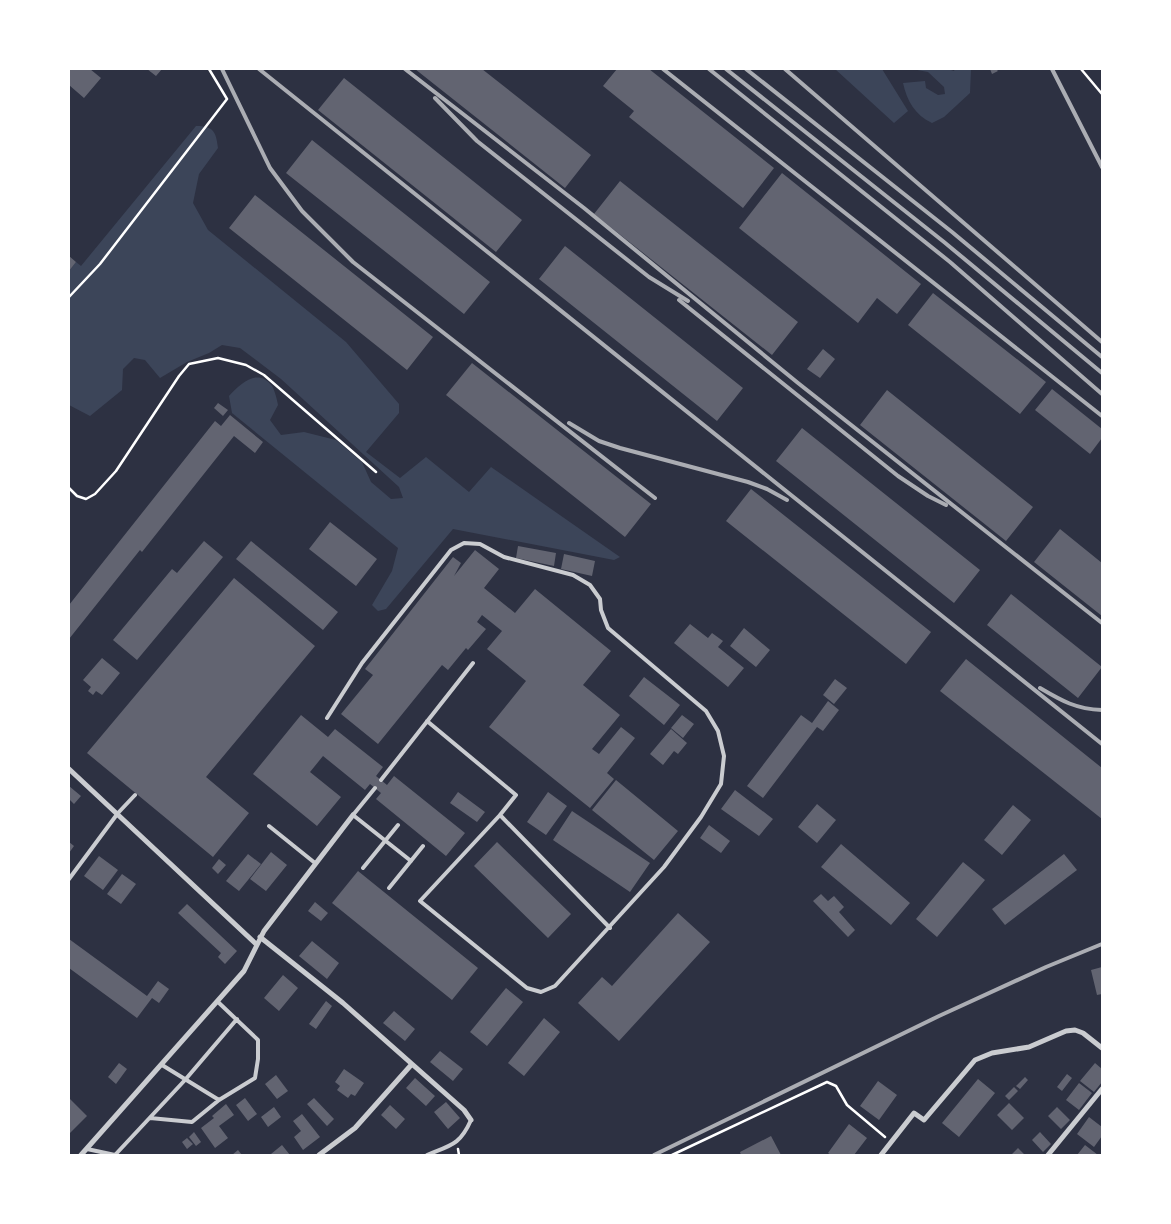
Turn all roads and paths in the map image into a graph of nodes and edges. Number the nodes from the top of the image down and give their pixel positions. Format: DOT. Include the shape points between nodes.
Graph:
graph roads {
  1 [pos="209,69"];
  2 [pos="1081,69"];
  3 [pos="1102,94"];
  4 [pos="69,297"];
  5 [pos="376,472"];
  6 [pos="69,488"];
  7 [pos="473,663"];
  8 [pos="327,718"];
  9 [pos="427,721"];
  10 [pos="69,769"];
  11 [pos="381,780"];
  12 [pos="375,788"];
  13 [pos="135,795"];
  14 [pos="118,813"];
  15 [pos="353,815"];
  16 [pos="500,815"];
  17 [pos="398,825"];
  18 [pos="269,826"];
  19 [pos="385,841"];
  20 [pos="423,846"];
  21 [pos="411,861"];
  22 [pos="315,864"];
  23 [pos="363,868"];
  24 [pos="70,879"];
  25 [pos="389,888"];
  26 [pos="610,928"];
  27 [pos="260,937"];
  28 [pos="256,944"];
  29 [pos="218,1002"];
  30 [pos="237,1019"];
  31 [pos="1102,1048"];
  32 [pos="162,1064"];
  33 [pos="412,1064"];
  34 [pos="185,1080"];
  35 [pos="1102,1089"];
  36 [pos="219,1100"];
  37 [pos="150,1118"];
  38 [pos="471,1120"];
  39 [pos="891,1142"];
  40 [pos="87,1150"];
  41 [pos="81,1155"];
  42 [pos="319,1155"];
  43 [pos="427,1155"];
  44 [pos="672,1155"];
  45 [pos="881,1155"];
  46 [pos="1048,1155"];
  1 -- 4 [label="path" via="227,99 100,264"];
  2 -- 3 [label="path"];
  5 -- 6 [label="path" via="264,375 246,365 218,358 189,364 121,464 95,494 86,500"];
  7 -- 9 [label="lane"];
  8 -- 26 [label="lane" via="362,663 456,545 480,544 504,558 572,575 590,585 600,599 608,628 706,711 718,732 724,756 721,784 701,818 664,867"];
  9 -- 11 [label="lane"];
  9 -- 16 [label="lane" via="516,795"];
  10 -- 14 [label="street"];
  12 -- 15 [label="lane"];
  13 -- 14 [label="lane"];
  14 -- 24 [label="lane"];
  14 -- 28 [label="street"];
  15 -- 19 [label="lane"];
  15 -- 22 [label="street"];
  16 -- 26 [label="lane"];
  16 -- 26 [label="lane" via="420,901 527,988 541,992 555,986"];
  17 -- 19 [label="lane"];
  18 -- 22 [label="lane"];
  19 -- 21 [label="lane"];
  19 -- 23 [label="lane"];
  20 -- 21 [label="lane"];
  21 -- 25 [label="lane"];
  22 -- 27 [label="street"];
  27 -- 28 [label="street"];
  27 -- 33 [label="street" via="343,1003"];
  28 -- 29 [label="street" via="244,971"];
  29 -- 30 [label="lane"];
  29 -- 32 [label="street"];
  30 -- 34 [label="lane"];
  30 -- 36 [label="lane" via="258,1040 255,1078"];
  31 -- 39 [label="street" via="1075,1030 1028,1047 975,1060 924,1120 914,1113"];
  32 -- 34 [label="lane"];
  32 -- 40 [label="street"];
  33 -- 38 [label="street"];
  33 -- 42 [label="street" via="355,1128"];
  34 -- 36 [label="lane"];
  34 -- 37 [label="lane"];
  35 -- 46 [label="street"];
  36 -- 37 [label="lane" via="192,1122"];
  37 -- 40 [label="lane" via="115,1155"];
  38 -- 43 [label="lane" via="457,1142"];
  39 -- 44 [label="path" via="847,1105 836,1086 826,1082"];
  39 -- 45 [label="street"];
  40 -- 41 [label="street"];
}
